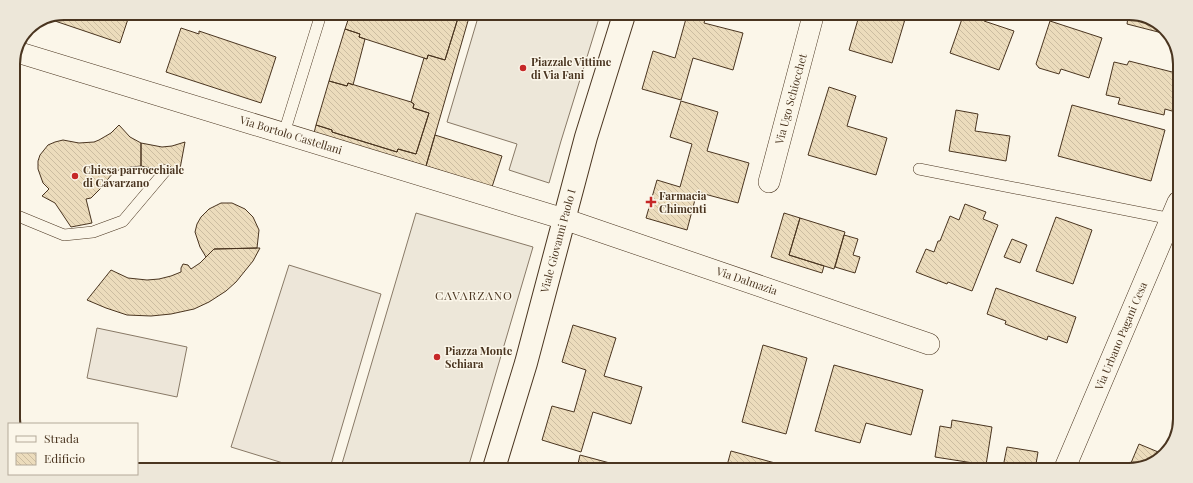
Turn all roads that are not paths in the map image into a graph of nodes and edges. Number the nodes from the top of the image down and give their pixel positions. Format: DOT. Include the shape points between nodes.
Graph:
graph roads {
  1 [pos="319,20"];
  2 [pos="622,20"];
  3 [pos="811,20"];
  4 [pos="22,53"];
  5 [pos="284,133"];
  6 [pos="919,169"];
  7 [pos="166,170"];
  8 [pos="769,182"];
  9 [pos="1173,210"];
  10 [pos="1173,215"];
  11 [pos="20,217"];
  12 [pos="564,219"];
  13 [pos="929,344"];
  14 [pos="496,463"];
  15 [pos="1067,463"];
  1 -- 5 [label="lane"];
  2 -- 12 [label="street, Viale Giovanni Paolo I"];
  3 -- 8 [label="street, Via Ugo Schiocchet"];
  4 -- 5 [label="street, Via Bortolo Castellani"];
  5 -- 12 [label="street, Via Bortolo Castellani"];
  6 -- 9 [label="lane"];
  7 -- 11 [label="lane" via="123,221 93,232 64,235"];
  10 -- 15 [label="street, Via Urbano Pagani Cesa"];
  12 -- 13 [label="street, Via Dalmazia"];
  12 -- 14 [label="street, Viale Giovanni Paolo I" via="526,362"];
}
